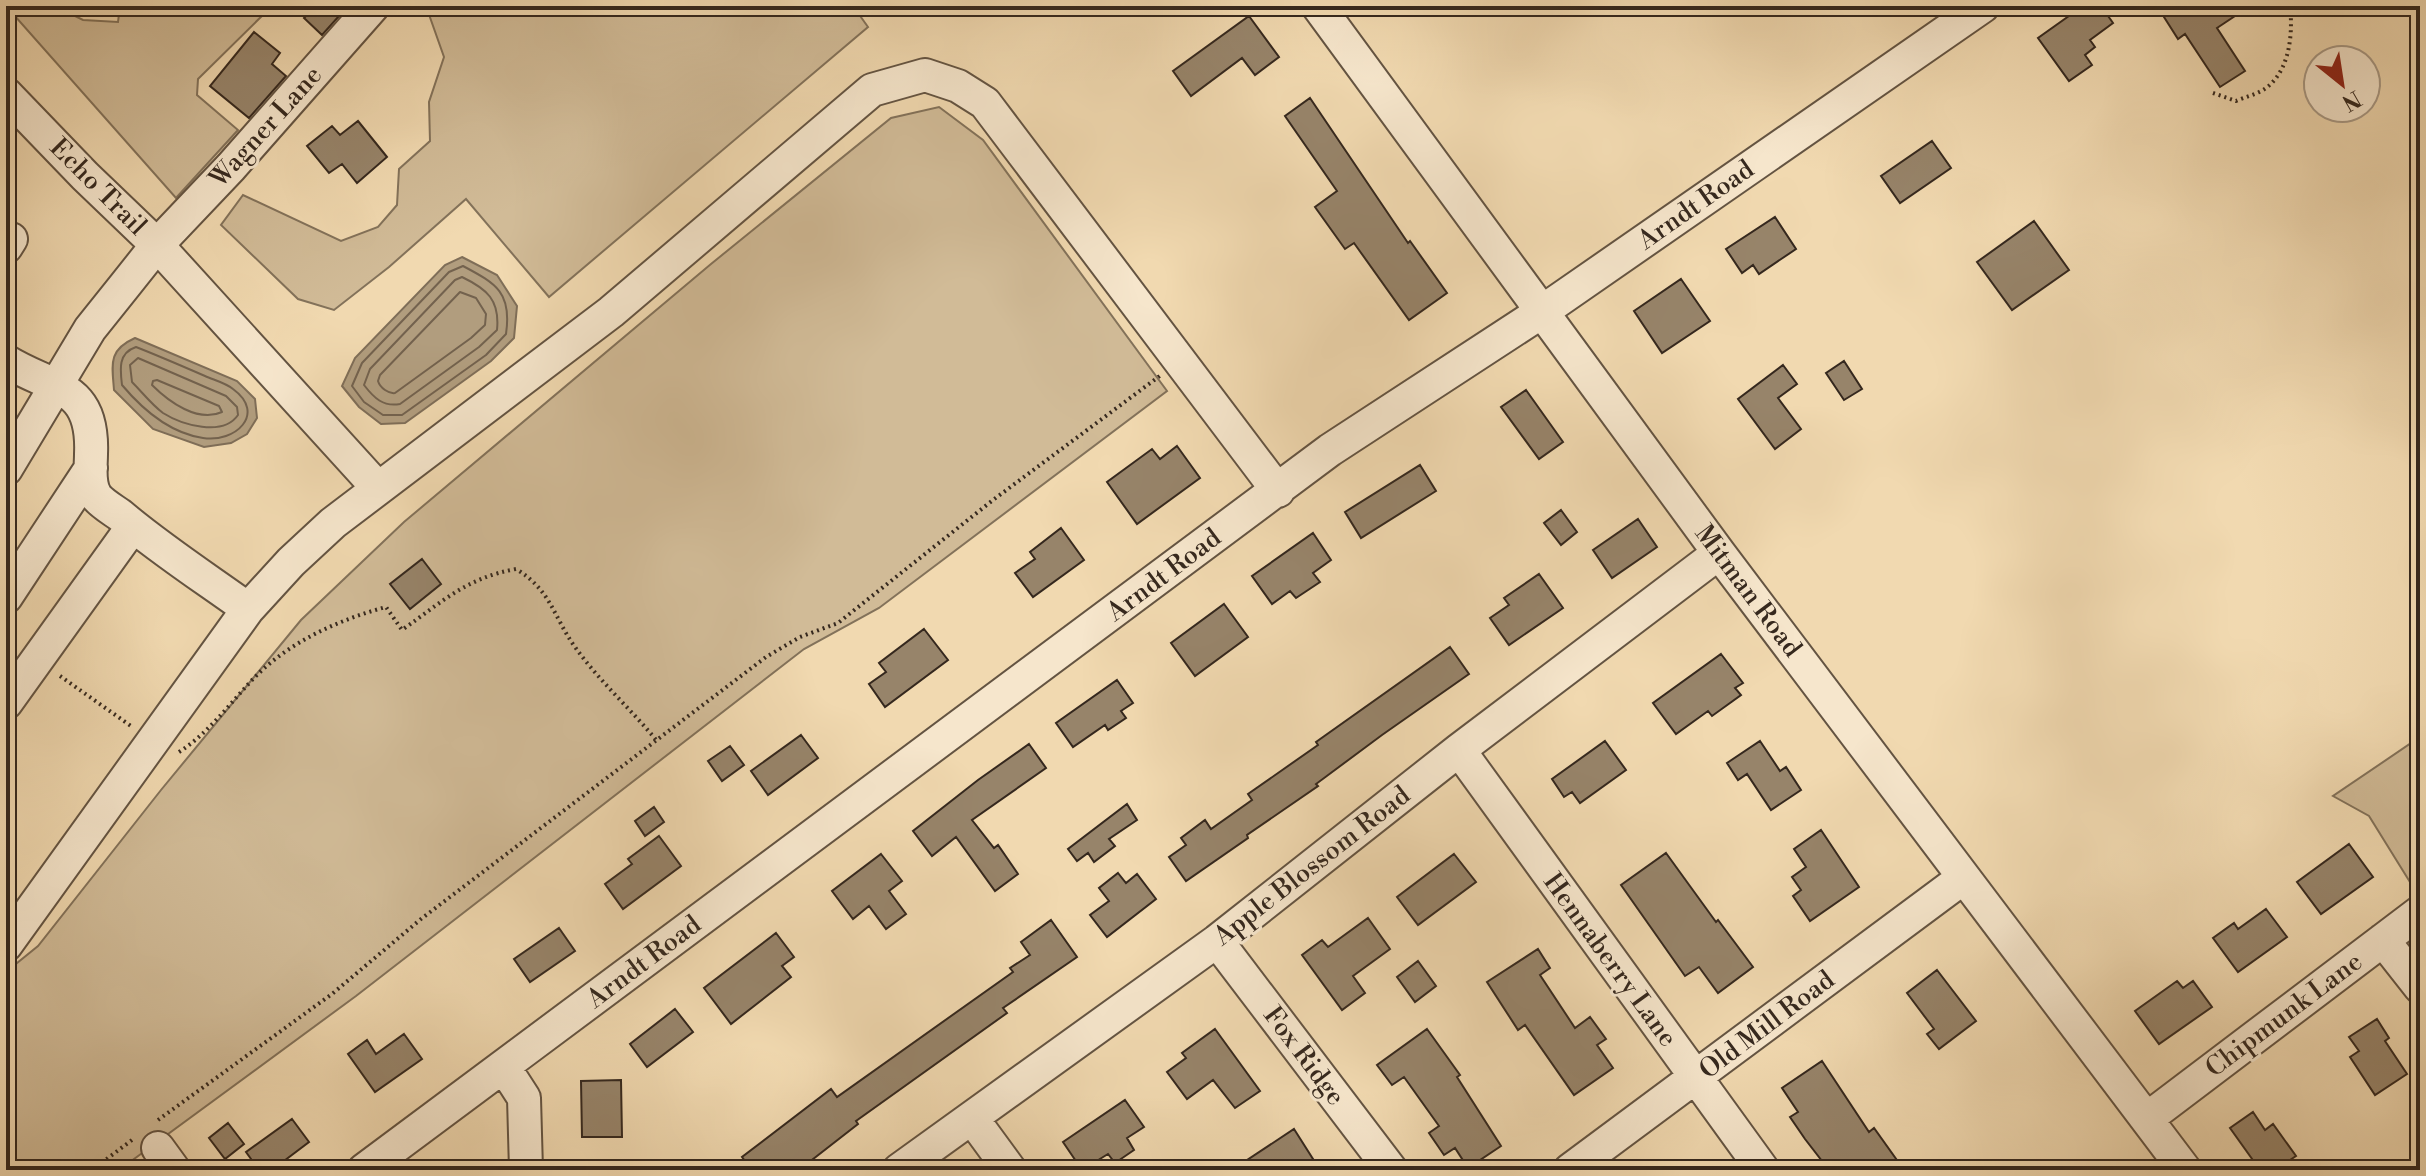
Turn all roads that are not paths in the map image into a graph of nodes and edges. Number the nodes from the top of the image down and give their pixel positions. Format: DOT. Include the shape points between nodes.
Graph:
graph roads {
  1 [pos="373,6"];
  2 [pos="1318,6"];
  3 [pos="1983,6"];
  4 [pos="6,94"];
  5 [pos="157,245"];
  6 [pos="1543,311"];
  7 [pos="6,361"];
  8 [pos="59,384"];
  9 [pos="91,468"];
  10 [pos="6,469"];
  11 [pos="377,487"];
  12 [pos="1278,491"];
  13 [pos="133,526"];
  14 [pos="1719,553"];
  15 [pos="6,597"];
  16 [pos="248,609"];
  17 [pos="6,703"];
  18 [pos="1459,750"];
  19 [pos="1963,878"];
  20 [pos="2420,912"];
  21 [pos="10,932"];
  22 [pos="2383,940"];
  23 [pos="1217,941"];
  24 [pos="2420,987"];
  25 [pos="504,1067"];
  26 [pos="1696,1079"];
  27 [pos="972,1118"];
  28 [pos="2148,1118"];
  29 [pos="364,1170"];
  30 [pos="526,1170"];
  31 [pos="899,1170"];
  32 [pos="1010,1170"];
  33 [pos="1391,1170"];
  34 [pos="1570,1170"];
  35 [pos="1763,1170"];
  36 [pos="2185,1170"];
  1 -- 5 [label="street, Wagner Lane"];
  2 -- 6 [label="street, Mitman Road"];
  3 -- 6 [label="street, Arndt Road"];
  4 -- 5 [label="street, Echo Trail"];
  5 -- 8 [label="street, Wagner Lane" via="90,329"];
  5 -- 11 [label="street, Echo Trail"];
  6 -- 12 [label="street, Arndt Road" via="1330,450"];
  6 -- 14 [label="street, Mitman Road"];
  7 -- 8 [label="street"];
  8 -- 9 [label="street" via="81,402 92,437"];
  8 -- 10 [label="street, Wagner Lane"];
  9 -- 13 [label="street" via="96,496"];
  9 -- 15 [label="street"];
  11 -- 12 [label="street" via="611,312 872,90 925,75 985,103"];
  11 -- 16 [label="street" via="301,552"];
  12 -- 25 [label="street, Arndt Road"];
  13 -- 16 [label="street"];
  13 -- 17 [label="street"];
  14 -- 18 [label="street, Apple Blossom Road"];
  14 -- 19 [label="street, Mitman Road"];
  16 -- 21 [label="street"];
  18 -- 23 [label="street, Apple Blossom Road"];
  18 -- 26 [label="street, Hennaberry Lane"];
  19 -- 26 [label="street, Old Mill Road"];
  19 -- 28 [label="street, Mitman Road"];
  20 -- 22 [label="street, Chipmunk Lane"];
  22 -- 24 [label="street"];
  22 -- 28 [label="street, Chipmunk Lane"];
  23 -- 27 [label="street, Apple Blossom Road"];
  23 -- 33 [label="street, Fox Ridge"];
  25 -- 29 [label="street, Arndt Road"];
  25 -- 30 [label="street" via="524,1098"];
  26 -- 34 [label="street, Old Mill Road"];
  26 -- 35 [label="street, Hennaberry Lane"];
  27 -- 31 [label="street, Apple Blossom Road"];
  27 -- 32 [label="street"];
  28 -- 36 [label="street, Mitman Road"];
}
